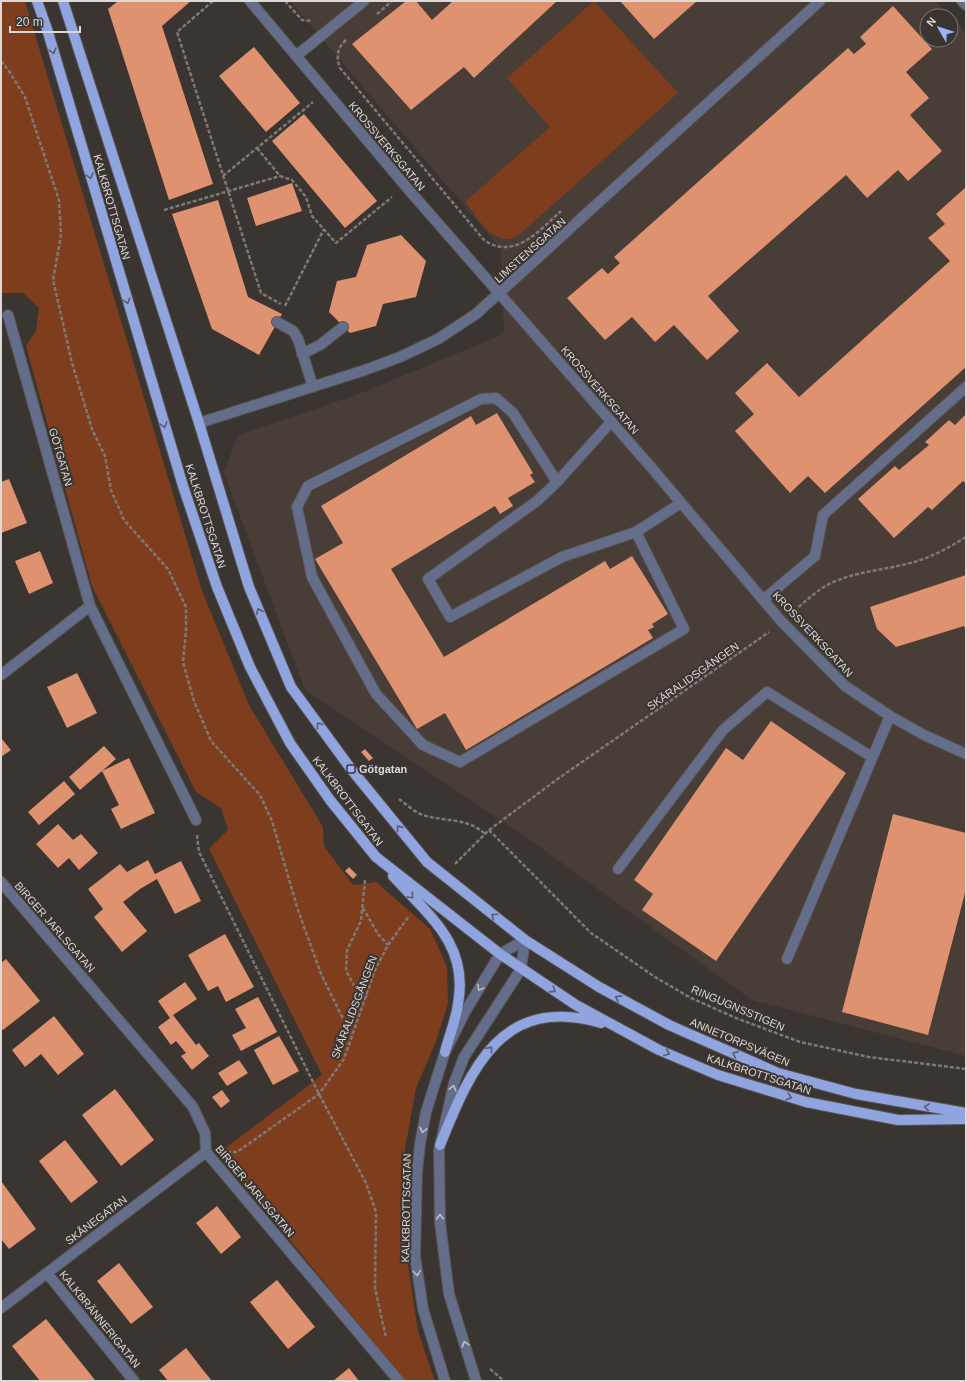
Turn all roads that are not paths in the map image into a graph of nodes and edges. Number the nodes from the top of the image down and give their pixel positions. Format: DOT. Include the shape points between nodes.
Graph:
graph roads {
  1 [pos="37,1"];
  2 [pos="63,1"];
  3 [pos="250,1"];
  4 [pos="364,1"];
  5 [pos="820,1"];
  6 [pos="962,1"];
  7 [pos="966,5"];
  8 [pos="296,56"];
  9 [pos="499,293"];
  10 [pos="8,315"];
  11 [pos="277,322"];
  12 [pos="343,326"];
  13 [pos="302,354"];
  14 [pos="313,387"];
  15 [pos="966,387"];
  16 [pos="611,422"];
  17 [pos="199,423"];
  18 [pos="557,482"];
  19 [pos="680,502"];
  20 [pos="636,532"];
  21 [pos="764,600"];
  22 [pos="90,606"];
  23 [pos="1,674"];
  24 [pos="890,716"];
  25 [pos="966,754"];
  26 [pos="872,756"];
  27 [pos="196,820"];
  28 [pos="376,857"];
  29 [pos="618,869"];
  30 [pos="1,882"];
  31 [pos="524,940"];
  32 [pos="500,954"];
  33 [pos="787,959"];
  34 [pos="521,969"];
  35 [pos="620,1029"];
  36 [pos="445,1052"];
  37 [pos="966,1113"];
  38 [pos="966,1119"];
  39 [pos="440,1145"];
  40 [pos="206,1152"];
  41 [pos="47,1273"];
  42 [pos="1,1308"];
  43 [pos="134,1381"];
  44 [pos="399,1381"];
  45 [pos="446,1381"];
  46 [pos="476,1381"];
  1 -- 28 [label="main road, KALKBROTTSGATAN, one-way" via="183,486 217,587 250,666 290,743 330,800"];
  2 -- 17 [label="main road, KALKBROTTSGATAN"];
  3 -- 8 [label="street, KROSSVERKSGATAN"];
  4 -- 8 [label="street"];
  5 -- 9 [label="street, LIMSTENSGATAN"];
  6 -- 7 [label="street"];
  8 -- 9 [label="street, KROSSVERKSGATAN"];
  9 -- 14 [label="street, LIMSTENSGATAN" via="476,314 438,339 400,357"];
  9 -- 16 [label="street, KROSSVERKSGATAN"];
  10 -- 22 [label="street, GÖTGATAN"];
  11 -- 13 [label="street" via="293,331"];
  12 -- 13 [label="street" via="320,345"];
  13 -- 14 [label="street"];
  14 -- 17 [label="street, LIMSTENSGATAN"];
  15 -- 21 [label="street" via="824,515 815,556"];
  16 -- 18 [label="street"];
  16 -- 19 [label="street, KROSSVERKSGATAN"];
  31 -- 17 [label="main road, KALKBROTTSGATAN, one-way" via="427,862 351,770 291,687 249,587"];
  18 -- 20 [label="street" via="537,501 428,580 450,617 562,557"];
  18 -- 20 [label="street" via="513,413 496,398 480,399 308,486 297,507 312,577 376,694 423,746 460,762 684,629"];
  19 -- 20 [label="street"];
  19 -- 21 [label="street, KROSSVERKSGATAN"];
  21 -- 24 [label="street, KROSSVERKSGATAN" via="781,621 845,686"];
  22 -- 23 [label="street"];
  22 -- 27 [label="street, GÖTGATAN"];
  24 -- 25 [label="street, KROSSVERKSGATAN"];
  24 -- 26 [label="street"];
  26 -- 29 [label="street" via="767,692 723,730"];
  26 -- 33 [label="street"];
  28 -- 32 [label="main road, KALKBROTTSGATAN"];
  28 -- 36 [label="main road, one-way" via="450,940 459,966 461,983 458,1005"];
  30 -- 40 [label="street, BIRGER JARLSGATAN" via="193,1107 205,1133"];
  31 -- 32 [label="street, KALKBROTTSGATAN"];
  31 -- 34 [label="street"];
  37 -- 31 [label="main road, ANNETORPSVÄGEN, one-way" via="856,1094 778,1073 669,1025 599,988"];
  32 -- 34 [label="main road, KALKBROTTSGATAN"];
  32 -- 36 [label="street, KALKBROTTSGATAN, one-way" via="465,1012"];
  34 -- 35 [label="main road, KALKBROTTSGATAN, one-way" via="576,1005"];
  39 -- 34 [label="street, one-way" via="454,1083 464,1057"];
  35 -- 38 [label="main road, KALKBROTTSGATAN, one-way" via="660,1050 718,1075 806,1102 898,1120"];
  39 -- 35 [label="main road, one-way" via="474,1070 493,1045 512,1029 532,1020 560,1016 587,1019"];
  36 -- 45 [label="street, KALKBROTTSGATAN, one-way" via="426,1112 420,1144 415,1256 423,1309"];
  46 -- 39 [label="street, one-way" via="449,1294 440,1222"];
  40 -- 41 [label="street, SKÅNEGATAN"];
  40 -- 44 [label="street, BIRGER JARLSGATAN"];
  41 -- 42 [label="street, SKÅNEGATAN"];
  41 -- 43 [label="street, KALKBRÄNNERIGATAN"];
}
